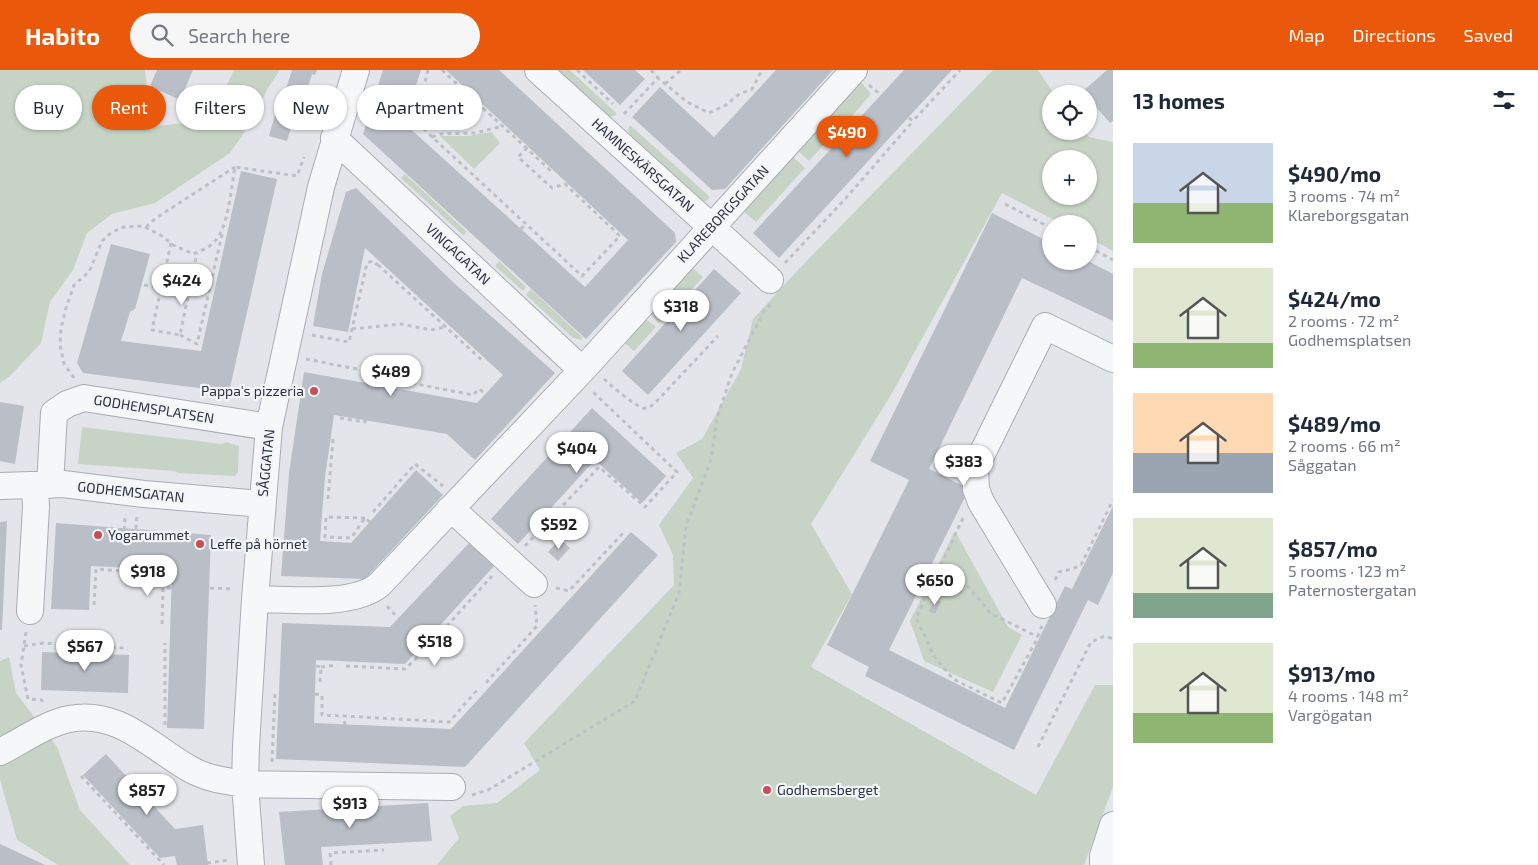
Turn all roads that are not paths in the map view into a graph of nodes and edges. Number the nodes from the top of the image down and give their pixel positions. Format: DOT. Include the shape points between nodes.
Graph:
graph roads {
  1 [pos="356,70"];
  2 [pos="538,70"];
  3 [pos="854,70"];
  4 [pos="334,138"];
  5 [pos="711,228"];
  6 [pos="770,280"];
  7 [pos="1113,359"];
  8 [pos="585,374"];
  9 [pos="269,427"];
  10 [pos="43,485"];
  11 [pos="0,486"];
  12 [pos="447,498"];
  13 [pos="262,504"];
  14 [pos="534,584"];
  15 [pos="244,594"];
  16 [pos="1043,605"];
  17 [pos="30,611"];
  18 [pos="0,752"];
  19 [pos="245,784"];
  20 [pos="452,788"];
  21 [pos="1113,825"];
  22 [pos="241,862"];
  23 [pos="1102,865"];
  1 -- 4 [label="street, SÅGGATAN"];
  2 -- 5 [label="street, HAMNESKÄRSGATAN"];
  3 -- 5 [label="street, KLAREBORGSGATAN"];
  4 -- 8 [label="street, VINGAGATAN"];
  4 -- 9 [label="street, SÅGGATAN"];
  5 -- 6 [label="street, HAMNESKÄRSGATAN"];
  5 -- 8 [label="street, KLAREBORGSGATAN"];
  7 -- 16 [label="street" via="1045,326 977,462 974,479 977,494"];
  8 -- 12 [label="street, KLAREBORGSGATAN"];
  9 -- 10 [label="street, GODHEMSPLATSEN" via="84,398 54,413"];
  9 -- 13 [label="street, SÅGGATAN"];
  10 -- 11 [label="street, GODHEMSGATAN"];
  10 -- 13 [label="street, GODHEMSGATAN" via="63,484"];
  10 -- 17 [label="street" via="36,508"];
  12 -- 14 [label="street" via="457,514 513,553"];
  12 -- 15 [label="street, KLAREBORGSGATAN" via="372,591 334,599"];
  13 -- 15 [label="street, SÅGGATAN"];
  15 -- 19 [label="street, SÅGGATAN"];
  18 -- 19 [label="street" via="54,724 85,717 110,721 130,730 208,777"];
  19 -- 20 [label="street"];
  19 -- 22 [label="street, SÅGGATAN"];
  21 -- 23 [label="street"];
}
